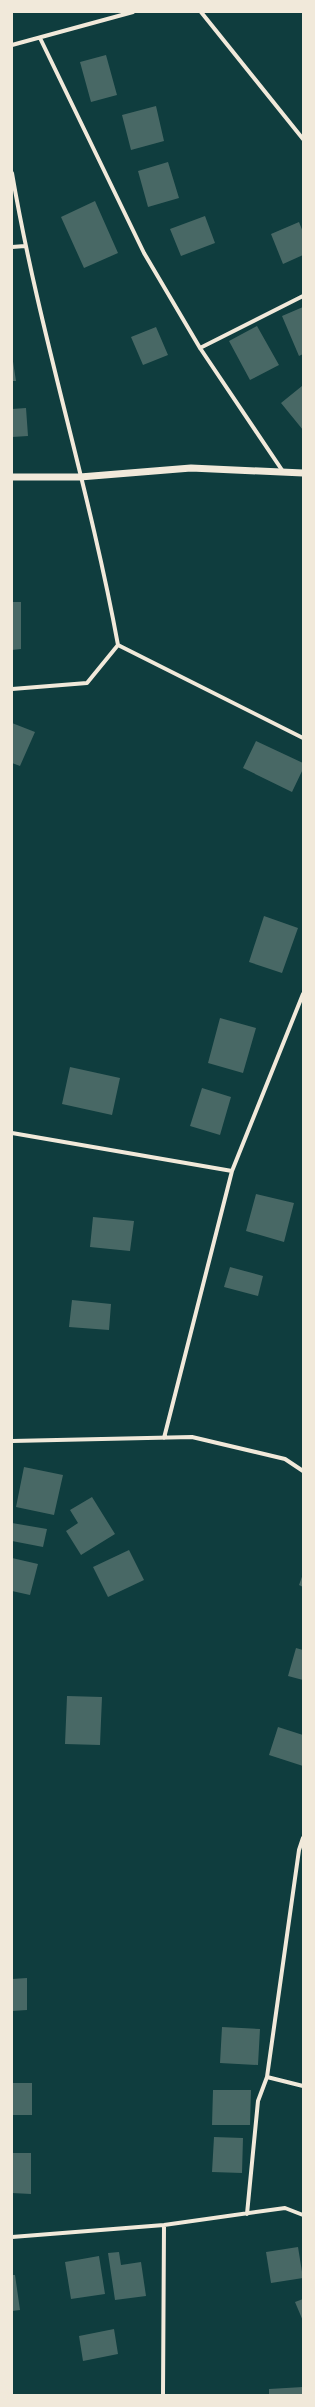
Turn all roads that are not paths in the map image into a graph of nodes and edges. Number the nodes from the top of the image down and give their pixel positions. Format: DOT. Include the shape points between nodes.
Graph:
graph roads {
  1 [pos="133,12"];
  2 [pos="201,12"];
  3 [pos="40,38"];
  4 [pos="12,45"];
  5 [pos="303,139"];
  6 [pos="12,173"];
  7 [pos="25,246"];
  8 [pos="12,247"];
  9 [pos="303,296"];
  10 [pos="200,348"];
  11 [pos="284,473"];
  12 [pos="303,473"];
  13 [pos="80,476"];
  14 [pos="12,478"];
  15 [pos="118,645"];
  16 [pos="12,689"];
  17 [pos="303,738"];
  18 [pos="303,994"];
  19 [pos="12,1133"];
  20 [pos="232,1172"];
  21 [pos="164,1438"];
  22 [pos="12,1441"];
  23 [pos="303,1471"];
  24 [pos="303,1838"];
  25 [pos="267,2077"];
  26 [pos="303,2086"];
  27 [pos="248,2214"];
  28 [pos="303,2215"];
  29 [pos="164,2226"];
  30 [pos="12,2238"];
  31 [pos="163,2395"];
  1 -- 3 [label="street"];
  2 -- 5 [label="street"];
  3 -- 4 [label="street"];
  3 -- 10 [label="street" via="144,253"];
  6 -- 7 [label="street"];
  7 -- 8 [label="street"];
  7 -- 13 [label="street"];
  9 -- 10 [label="street"];
  10 -- 11 [label="street"];
  11 -- 12 [label="street"];
  11 -- 13 [label="street" via="191,468"];
  13 -- 14 [label="street"];
  13 -- 15 [label="street" via="105,573"];
  15 -- 16 [label="street" via="87,683"];
  15 -- 17 [label="street"];
  18 -- 20 [label="street"];
  19 -- 20 [label="street"];
  20 -- 21 [label="street"];
  21 -- 22 [label="street"];
  21 -- 23 [label="street" via="192,1437 285,1459"];
  24 -- 25 [label="street" via="299,1850"];
  25 -- 26 [label="street"];
  25 -- 27 [label="street" via="258,2101"];
  27 -- 28 [label="street" via="285,2208"];
  27 -- 29 [label="street"];
  29 -- 30 [label="street"];
  29 -- 31 [label="street"];
}
